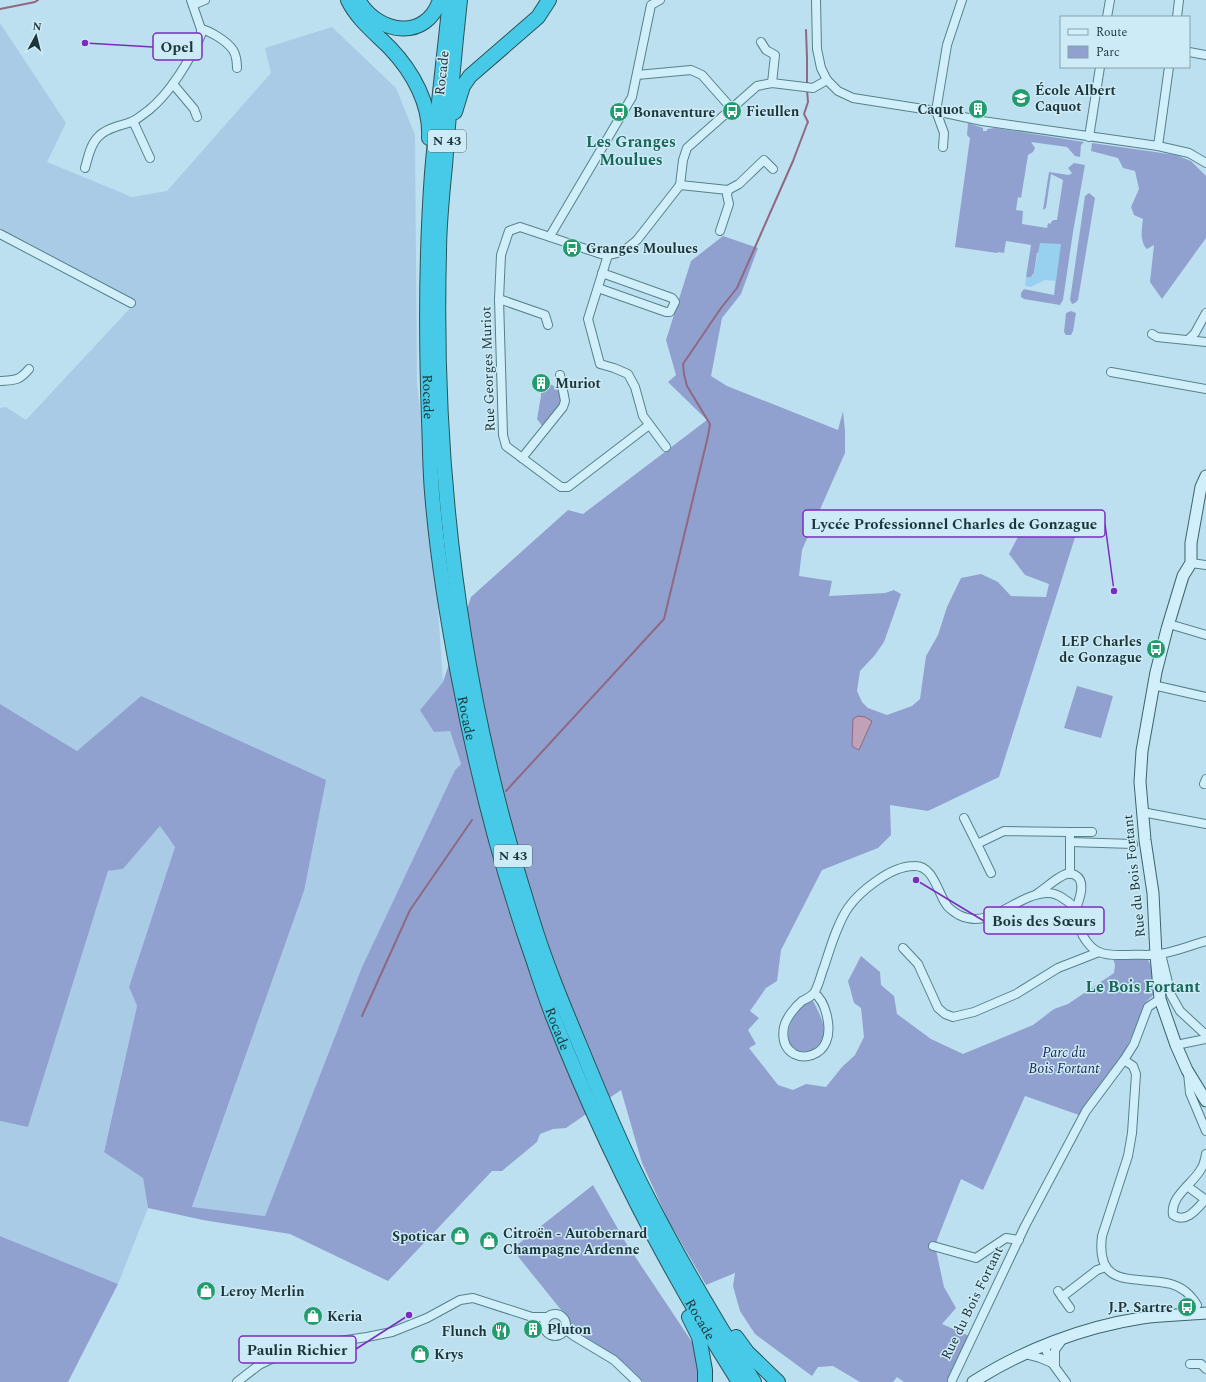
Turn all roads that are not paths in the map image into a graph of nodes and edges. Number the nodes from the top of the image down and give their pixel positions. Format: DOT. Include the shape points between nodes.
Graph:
graph roads {
  1 [pos="205,0"];
  2 [pos="348,0"];
  3 [pos="358,0"];
  4 [pos="440,0"];
  5 [pos="450,0"];
  6 [pos="460,0"];
  7 [pos="549,0"];
  8 [pos="660,0"];
  9 [pos="816,0"];
  10 [pos="962,0"];
  11 [pos="1110,0"];
  12 [pos="1179,0"];
  13 [pos="192,2"];
  14 [pos="1107,16"];
  15 [pos="1177,16"];
  16 [pos="201,28"];
  17 [pos="761,42"];
  18 [pos="1190,52"];
  19 [pos="1206,55"];
  20 [pos="237,68"];
  21 [pos="1100,68"];
  22 [pos="1170,68"];
  23 [pos="637,75"];
  24 [pos="827,80"];
  25 [pos="772,83"];
  26 [pos="173,84"];
  27 [pos="732,108"];
  28 [pos="936,111"];
  29 [pos="197,117"];
  30 [pos="133,122"];
  31 [pos="1089,137"];
  32 [pos="1158,146"];
  33 [pos="943,147"];
  34 [pos="150,158"];
  35 [pos="1206,163"];
  36 [pos="85,168"];
  37 [pos="773,169"];
  38 [pos="432,172"];
  39 [pos="680,185"];
  40 [pos="728,190"];
  41 [pos="441,216"];
  42 [pos="720,231"];
  43 [pos="0,234"];
  44 [pos="550,236"];
  45 [pos="608,255"];
  46 [pos="602,273"];
  47 [pos="598,288"];
  48 [pos="499,299"];
  49 [pos="130,303"];
  50 [pos="1206,313"];
  51 [pos="548,325"];
  52 [pos="1152,334"];
  53 [pos="1188,340"];
  54 [pos="1206,342"];
  55 [pos="29,369"];
  56 [pos="1111,372"];
  57 [pos="560,375"];
  58 [pos="0,381"];
  59 [pos="1206,389"];
  60 [pos="649,425"];
  61 [pos="666,447"];
  62 [pos="522,458"];
  63 [pos="1206,476"];
  64 [pos="1191,562"];
  65 [pos="1206,565"];
  66 [pos="1169,624"];
  67 [pos="1206,635"];
  68 [pos="1153,685"];
  69 [pos="1206,695"];
  70 [pos="1142,812"];
  71 [pos="964,818"];
  72 [pos="1206,824"];
  73 [pos="1070,832"];
  74 [pos="1092,832"];
  75 [pos="1070,842"];
  76 [pos="978,844"];
  77 [pos="1133,844"];
  78 [pos="991,872"];
  79 [pos="1070,874"];
  80 [pos="1033,896"];
  81 [pos="1076,909"];
  82 [pos="1206,941"];
  83 [pos="903,948"];
  84 [pos="1099,952"];
  85 [pos="1158,954"];
  86 [pos="814,993"];
  87 [pos="1160,999"];
  88 [pos="1206,1035"];
  89 [pos="1206,1039"];
  90 [pos="1176,1045"];
  91 [pos="1124,1060"];
  92 [pos="1187,1070"];
  93 [pos="1206,1101"];
  94 [pos="1206,1131"];
  95 [pos="1206,1154"];
  96 [pos="1187,1186"];
  97 [pos="1206,1200"];
  98 [pos="651,1233"];
  99 [pos="1019,1240"];
  100 [pos="933,1246"];
  101 [pos="1106,1267"];
  102 [pos="688,1272"];
  103 [pos="1197,1305"];
  104 [pos="1070,1308"];
  105 [pos="1206,1313"];
  106 [pos="532,1317"];
  107 [pos="547,1317"];
  108 [pos="544,1325"];
  109 [pos="565,1329"];
  110 [pos="1063,1339"];
  111 [pos="1044,1346"];
  112 [pos="1025,1354"];
  113 [pos="1190,1364"];
  114 [pos="1054,1365"];
  115 [pos="1206,1369"];
  116 [pos="952,1380"];
  117 [pos="237,1382"];
  118 [pos="637,1382"];
  119 [pos="705,1382"];
  120 [pos="739,1382"];
  121 [pos="754,1382"];
  122 [pos="778,1382"];
  123 [pos="973,1382"];
  124 [pos="1066,1382"];
  1 -- 13 [label="street"];
  2 -- 38 [label="highway" via="359,17 391,50 415,81 428,115 428,158"];
  3 -- 4 [label="highway" via="364,10 378,22 401,29 416,27 425,21 433,14"];
  5 -- 38 [label="highway, Rocade / N 43"];
  6 -- 41 [label="highway, N 43"];
  7 -- 41 [label="highway" via="538,17 480,65 463,86 457,102 452,131"];
  8 -- 23 [label="street" via="651,5"];
  9 -- 24 [label="street" via="817,49 821,68"];
  10 -- 28 [label="street" via="947,45"];
  11 -- 14 [label="street"];
  12 -- 15 [label="street"];
  13 -- 16 [label="street"];
  16 -- 20 [label="street" via="211,32 233,49"];
  16 -- 26 [label="street" via="201,35"];
  17 -- 25 [label="street" via="766,50 775,55"];
  18 -- 19 [label="street"];
  21 -- 31 [label="street"];
  22 -- 32 [label="street"];
  23 -- 27 [label="street" via="690,70 702,75"];
  23 -- 44 [label="street" via="632,97"];
  24 -- 25 [label="street" via="813,88"];
  24 -- 28 [label="street" via="838,91 853,98"];
  25 -- 27 [label="street" via="757,86"];
  26 -- 29 [label="street" via="194,109"];
  26 -- 30 [label="street"];
  27 -- 39 [label="street" via="687,148 682,160"];
  28 -- 31 [label="street" via="982,122"];
  28 -- 33 [label="street" via="944,133"];
  30 -- 34 [label="street"];
  30 -- 36 [label="street" via="119,125 98,137 91,147"];
  31 -- 32 [label="street"];
  32 -- 35 [label="street" via="1189,152"];
  37 -- 40 [label="street" via="764,160 739,184"];
  38 -- 98 [label="highway, Rocade / N 43" via="426,347 432,490 446,608 468,726 492,825 520,923 551,1012 602,1133"];
  39 -- 40 [label="street"];
  39 -- 45 [label="street" via="637,240 626,249"];
  40 -- 42 [label="street" via="729,204"];
  41 -- 102 [label="highway, N 43" via="438,366 445,490 459,604 480,721 501,813 532,921 564,1008 614,1127 649,1200"];
  43 -- 49 [label="street"];
  44 -- 45 [label="street, Rue Georges Muriot" via="586,250"];
  44 -- 48 [label="street, Rue Georges Muriot" via="520,227 509,231 500,255"];
  45 -- 46 [label="street"];
  46 -- 47 [label="street"];
  46 -- 47 [label="street" via="672,298 675,302 670,312 666,312"];
  47 -- 60 [label="street" via="588,320 600,364 628,374 635,387 643,416"];
  48 -- 51 [label="street" via="545,315"];
  48 -- 62 [label="street, Rue Georges Muriot" via="503,436 506,446"];
  50 -- 53 [label="street"];
  52 -- 53 [label="street"];
  53 -- 54 [label="street"];
  55 -- 58 [label="street" via="17,380"];
  56 -- 59 [label="street"];
  57 -- 62 [label="street" via="565,401 563,407"];
  60 -- 61 [label="street"];
  60 -- 62 [label="street, Rue Georges Muriot" via="568,487 561,487"];
  63 -- 64 [label="street, Rue du Bois Fortant" via="1201,487 1191,543"];
  64 -- 65 [label="street"];
  64 -- 66 [label="street, Rue du Bois Fortant"];
  66 -- 67 [label="street"];
  66 -- 68 [label="street, Rue du Bois Fortant"];
  68 -- 69 [label="street"];
  68 -- 70 [label="street, Rue du Bois Fortant" via="1142,751"];
  70 -- 72 [label="street"];
  70 -- 85 [label="street, Rue du Bois Fortant"];
  71 -- 76 [label="street"];
  73 -- 74 [label="street"];
  73 -- 75 [label="street"];
  73 -- 76 [label="street" via="1004,831"];
  75 -- 77 [label="street"];
  75 -- 79 [label="street"];
  76 -- 78 [label="street"];
  79 -- 80 [label="street" via="1060,877"];
  79 -- 81 [label="street" via="1079,878 1082,885"];
  80 -- 81 [label="street" via="1049,893 1060,896"];
  80 -- 86 [label="street" via="990,917 981,919 960,916 946,905 932,876 924,869 908,866 898,869 881,877 847,909"];
  81 -- 84 [label="street" via="1080,930 1092,948"];
  82 -- 85 [label="street"];
  83 -- 84 [label="street" via="918,964 938,1008 944,1014 953,1017 974,1012 1016,994 1058,968"];
  84 -- 85 [label="street" via="1112,955"];
  85 -- 87 [label="street, Rue du Bois Fortant"];
  85 -- 88 [label="street" via="1171,995 1180,1011"];
  86 -- 86 [label="street" via="800,1003 785,1024 785,1045 792,1053 800,1056 810,1056 818,1052 826,1042 827,1016 819,997"];
  87 -- 90 [label="street"];
  87 -- 91 [label="street, Rue du Bois Fortant" via="1148,1007 1134,1044"];
  89 -- 90 [label="street"];
  90 -- 92 [label="street"];
  91 -- 99 [label="street, Rue du Bois Fortant" via="1086,1111"];
  91 -- 101 [label="street" via="1133,1066 1136,1074 1132,1133 1128,1156 1102,1236 1100,1249"];
  92 -- 93 [label="street"];
  92 -- 94 [label="street" via="1190,1093"];
  95 -- 96 [label="street" via="1201,1169"];
  96 -- 97 [label="street"];
  96 -- 97 [label="street" via="1172,1208 1173,1215 1177,1218 1186,1217"];
  98 -- 119 [label="highway" via="699,1337"];
  98 -- 120 [label="highway, Rocade / N 43" via="684,1293"];
  99 -- 100 [label="street, Rue du Bois Fortant" via="1006,1238 976,1258"];
  99 -- 116 [label="street, Rue du Bois Fortant"];
  101 -- 103 [label="street" via="1116,1276 1126,1279 1172,1284 1185,1291"];
  101 -- 104 [label="street" via="1060,1294"];
  102 -- 121 [label="highway, N 43"];
  102 -- 122 [label="highway" via="747,1352"];
  105 -- 110 [label="street" via="1141,1318"];
  106 -- 107 [label="street"];
  106 -- 108 [label="street"];
  106 -- 117 [label="street" via="473,1298 460,1300 421,1321 392,1332 286,1352 258,1365"];
  107 -- 108 [label="street"];
  107 -- 109 [label="street" via="554,1314 561,1316 565,1321"];
  108 -- 109 [label="street" via="548,1333 554,1336"];
  109 -- 118 [label="street" via="614,1360"];
  110 -- 111 [label="street"];
  110 -- 114 [label="street" via="1055,1350"];
  111 -- 112 [label="street"];
  111 -- 114 [label="street"];
  112 -- 114 [label="street"];
  112 -- 123 [label="street"];
  113 -- 115 [label="street" via="1201,1364"];
  114 -- 124 [label="street"];
}
